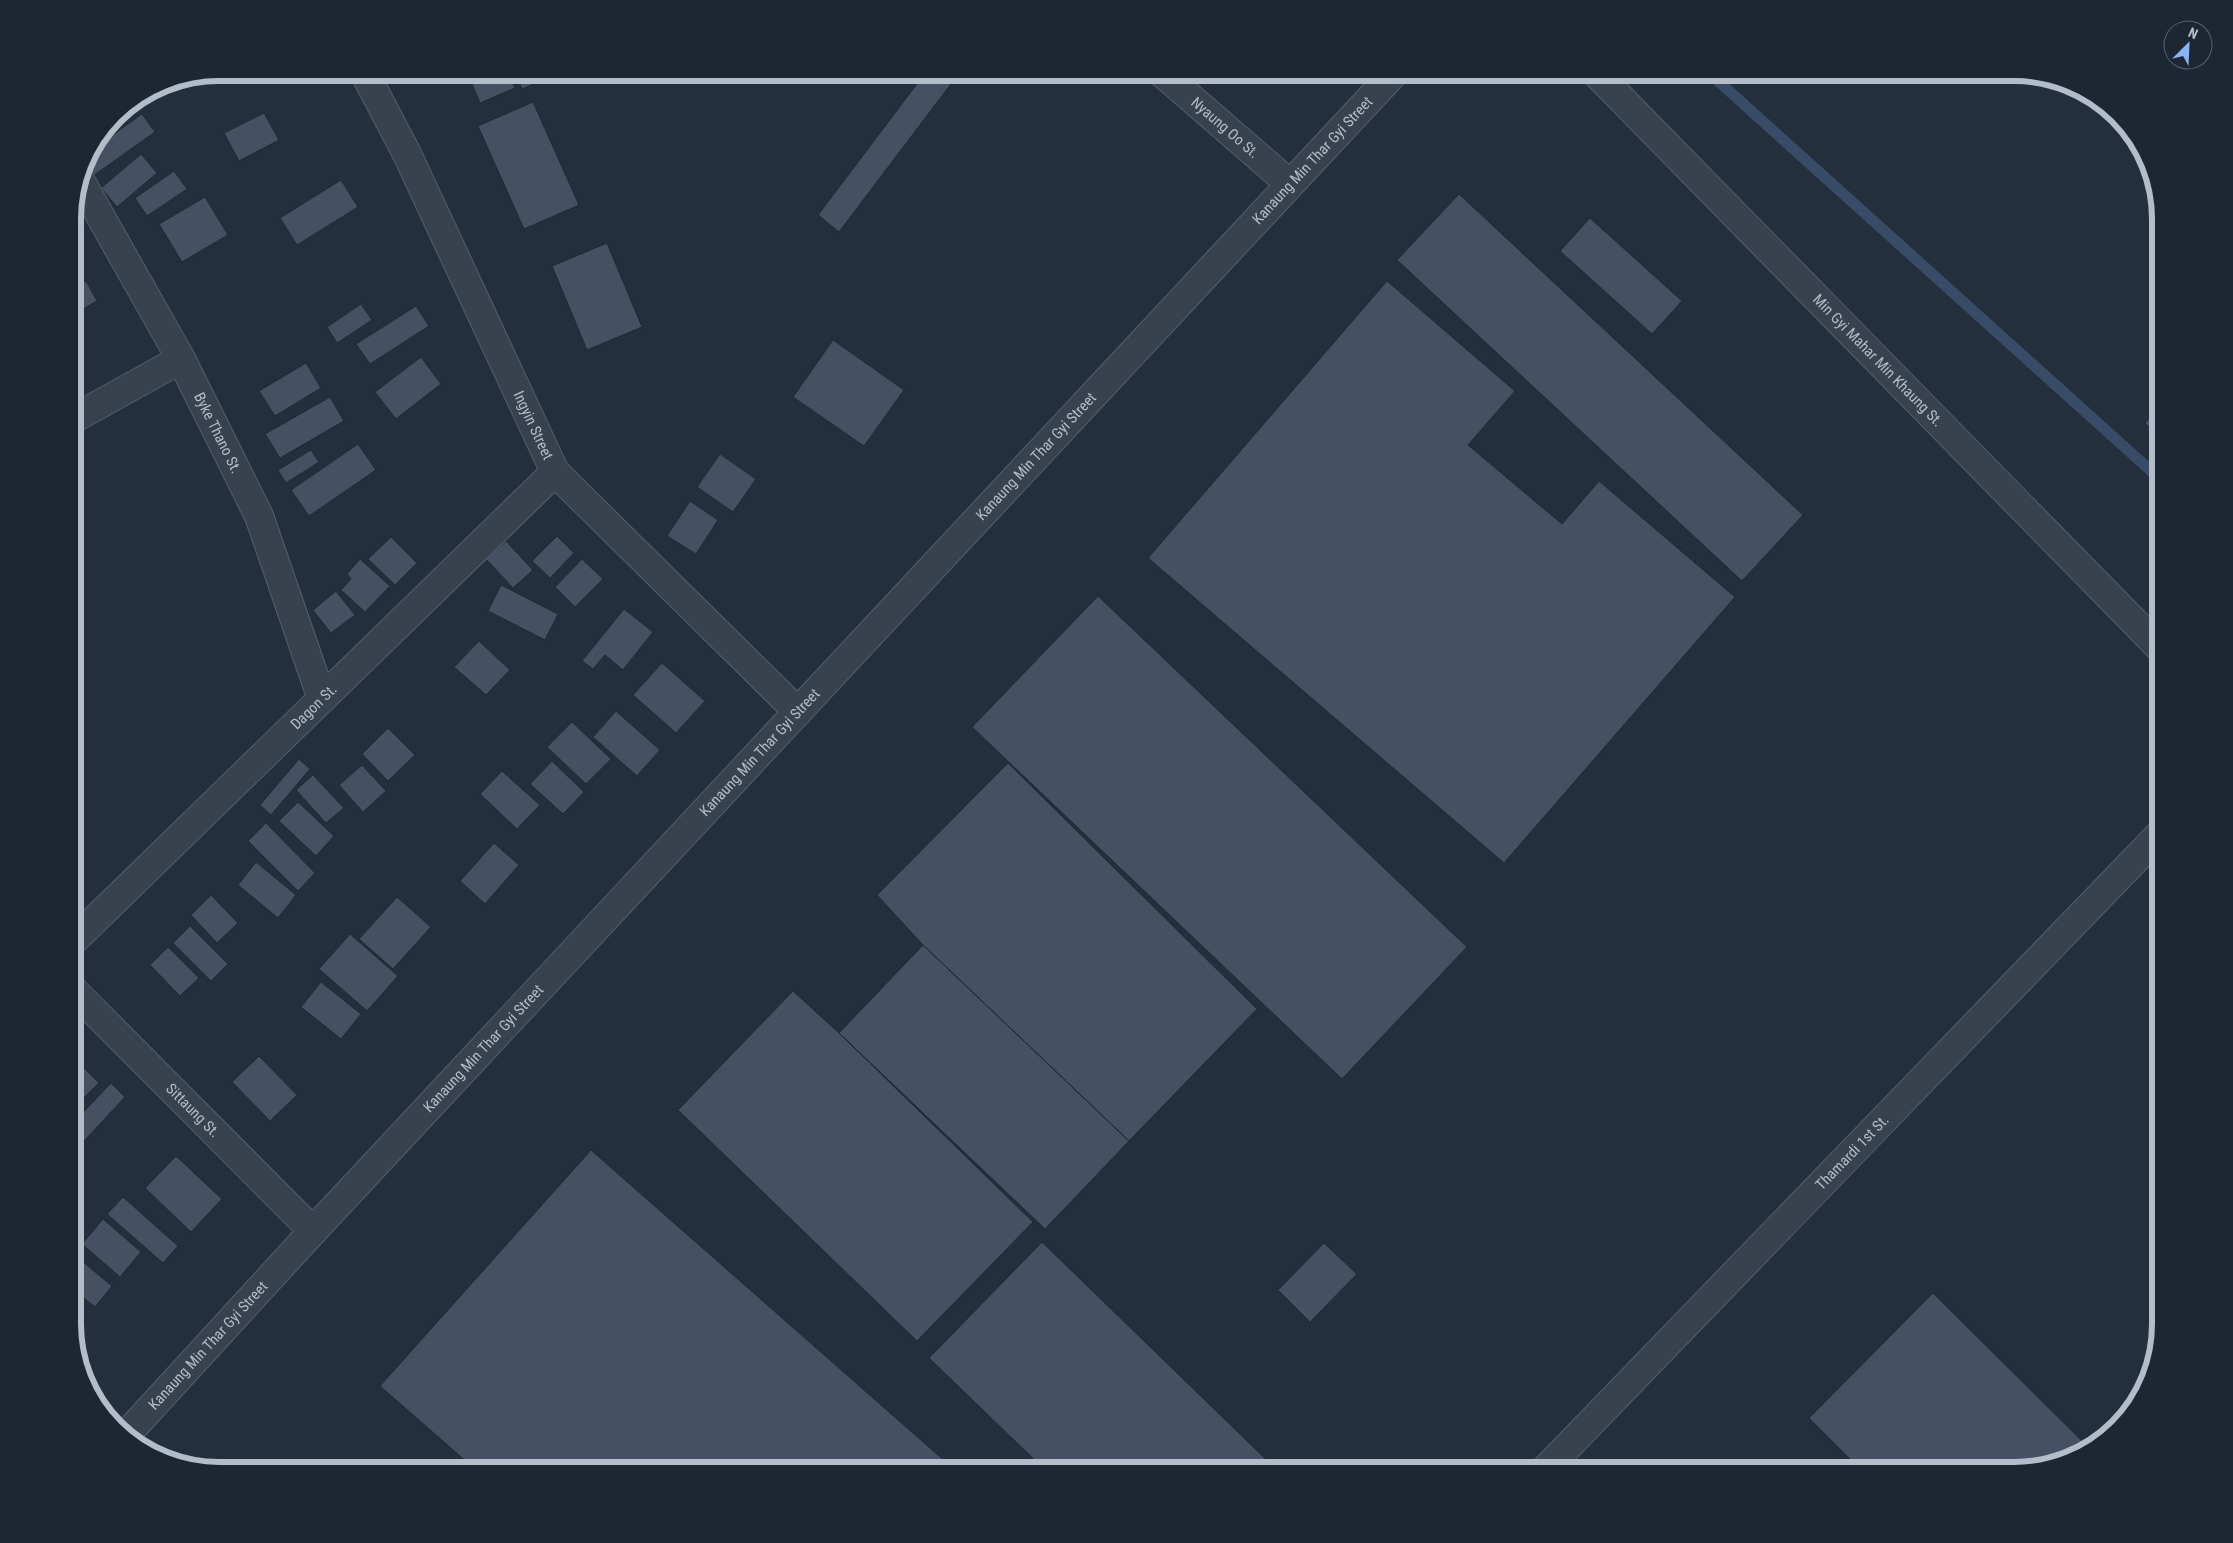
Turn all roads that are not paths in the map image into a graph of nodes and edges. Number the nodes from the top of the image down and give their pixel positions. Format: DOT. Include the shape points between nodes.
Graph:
graph roads {
  1 [pos="1172,81"];
  2 [pos="1386,81"];
  3 [pos="1604,81"];
  4 [pos="369,82"];
  5 [pos="1290,184"];
  6 [pos="85,189"];
  7 [pos="181,359"];
  8 [pos="82,414"];
  9 [pos="555,472"];
  10 [pos="2152,640"];
  11 [pos="322,699"];
  12 [pos="798,712"];
  13 [pos="2152,842"];
  14 [pos="82,932"];
  15 [pos="82,999"];
  16 [pos="313,1231"];
  17 [pos="131,1429"];
  18 [pos="1555,1462"];
  1 -- 5 [label="street, Nyaung Oo St."];
  2 -- 5 [label="street, Kanaung Min Thar Gyi Street"];
  3 -- 10 [label="street, Min Gyi Mahar Min Khaung St."];
  4 -- 9 [label="street, Ingyin Street" via="408,154"];
  5 -- 12 [label="street, Kanaung Min Thar Gyi Street"];
  6 -- 7 [label="street, Byke Thano St."];
  7 -- 8 [label="street"];
  7 -- 11 [label="street, Byke Thano St." via="259,516"];
  9 -- 11 [label="street, Dagon St."];
  9 -- 12 [label="street, Ingyin Street"];
  11 -- 14 [label="street, Dagon St."];
  12 -- 16 [label="street, Kanaung Min Thar Gyi Street"];
  13 -- 18 [label="street, Thamardi 1st St."];
  15 -- 16 [label="street, Sittaung St."];
  16 -- 17 [label="street, Kanaung Min Thar Gyi Street"];
}
